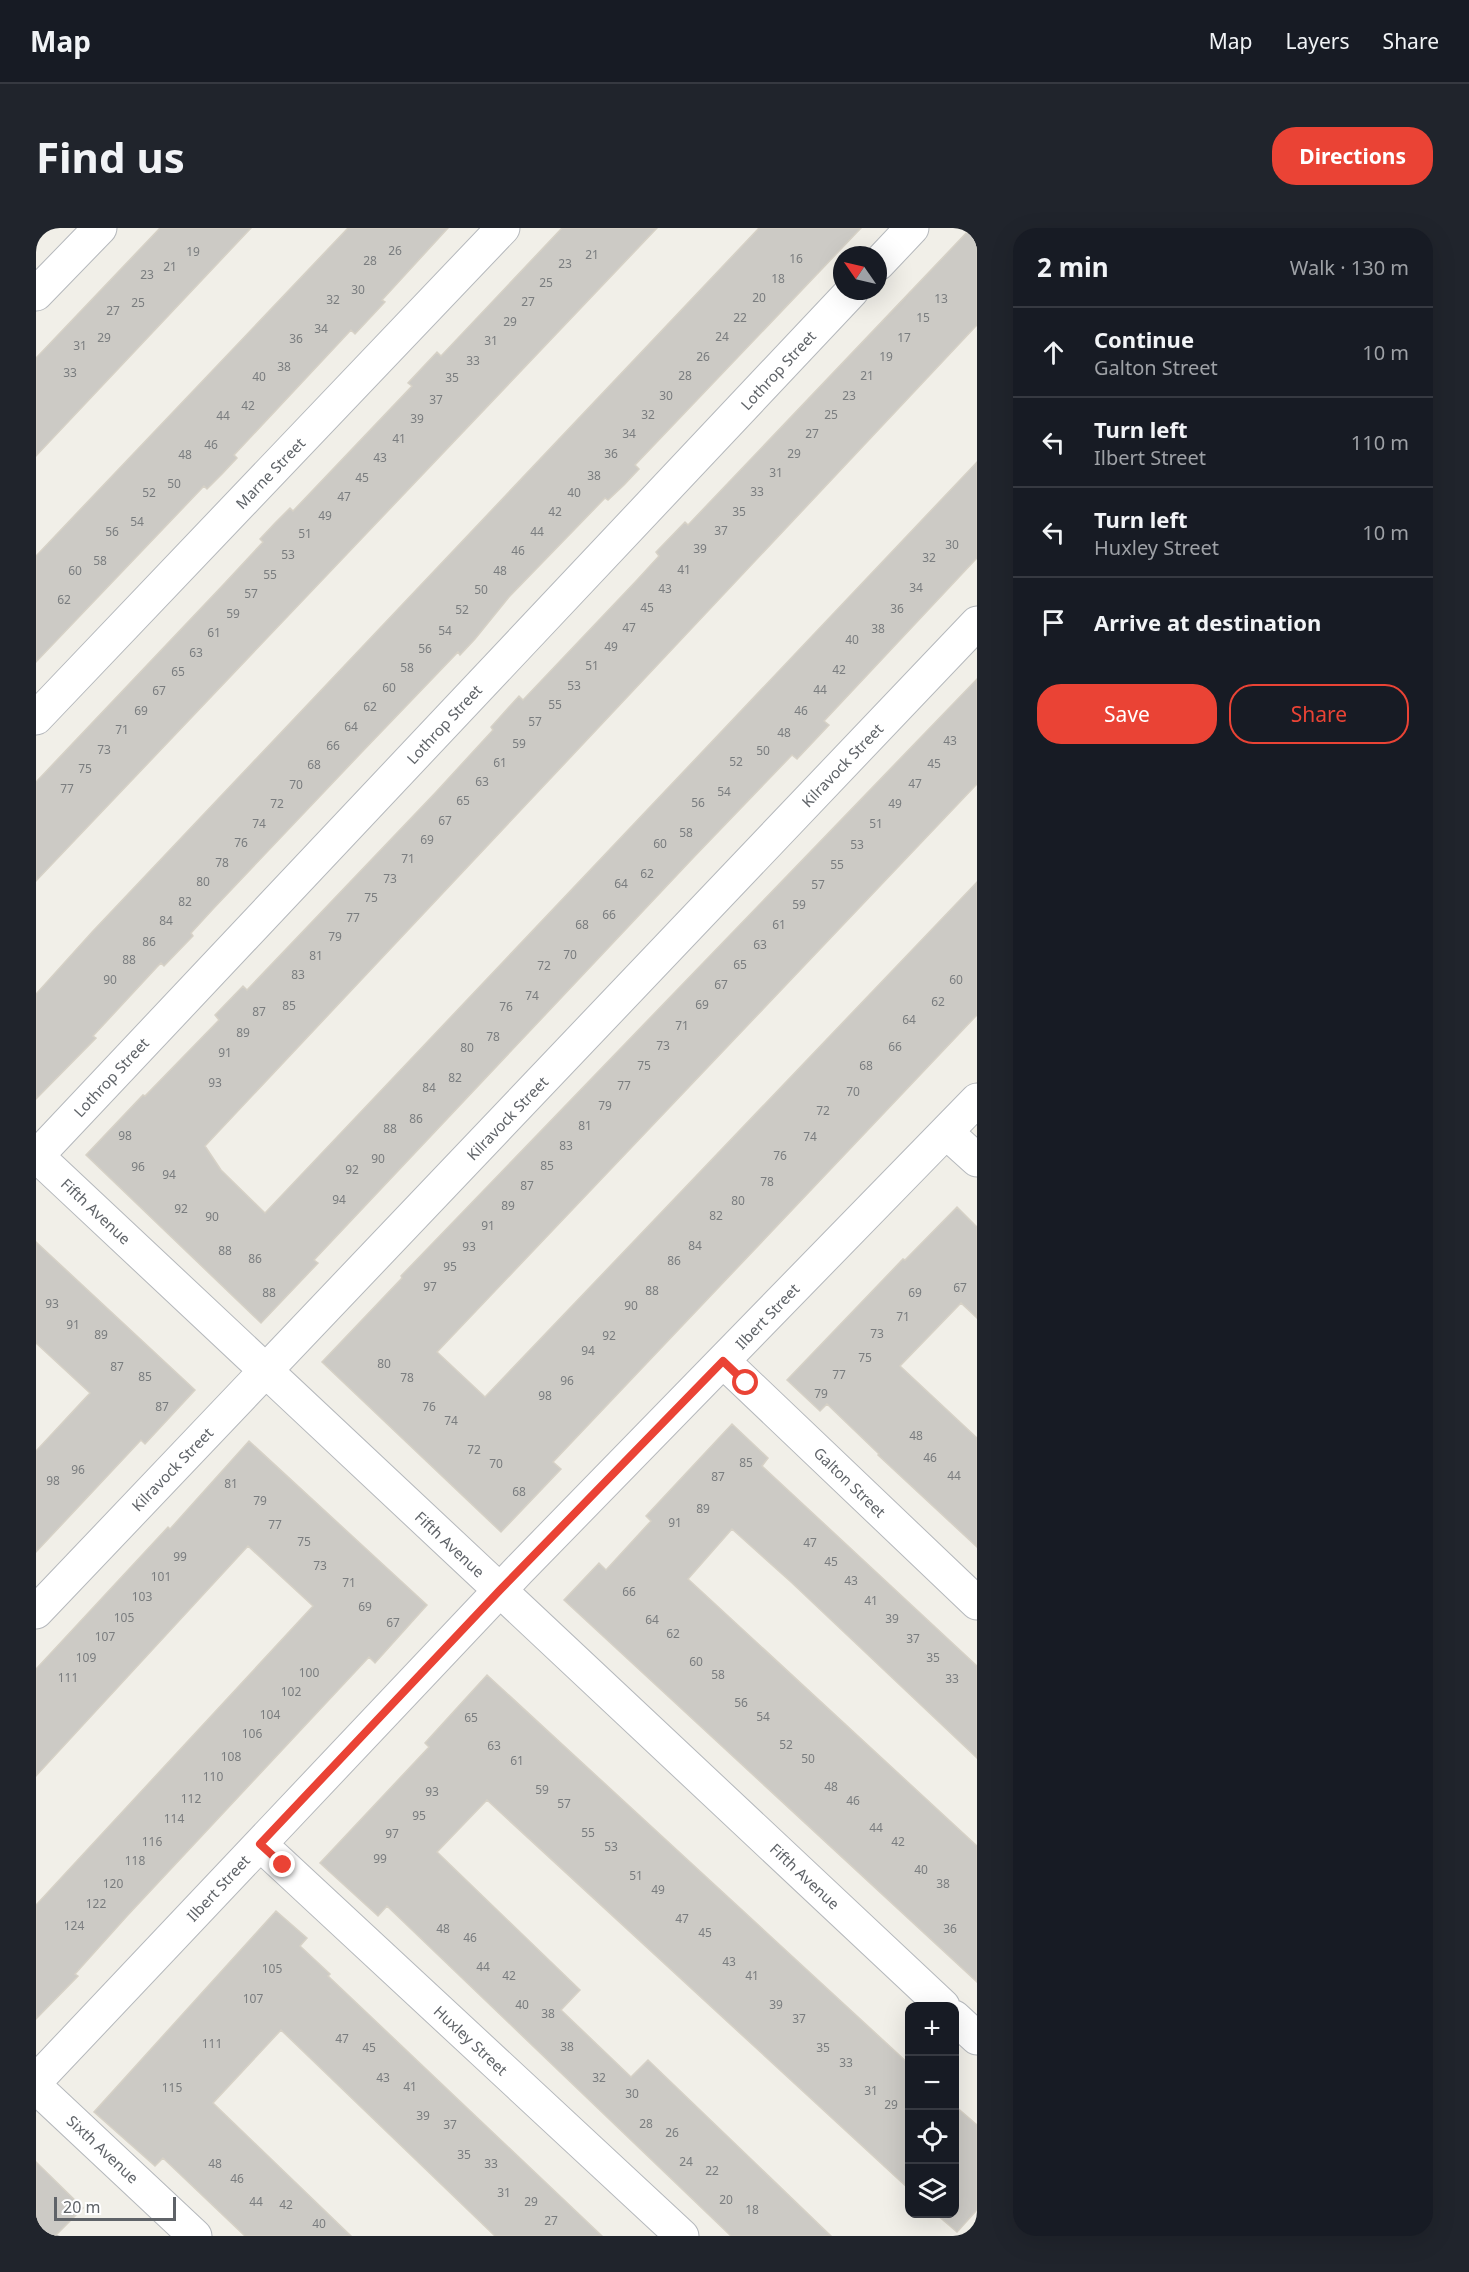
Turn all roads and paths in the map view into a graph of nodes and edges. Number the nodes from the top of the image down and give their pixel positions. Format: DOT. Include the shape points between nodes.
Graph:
graph roads {
  1 [pos="100,228"];
  2 [pos="503,228"];
  3 [pos="912,228"];
  4 [pos="887,254"];
  5 [pos="36,294"];
  6 [pos="844,300"];
  7 [pos="977,623"];
  8 [pos="36,718"];
  9 [pos="977,1100"];
  10 [pos="946,1132"];
  11 [pos="36,1156"];
  12 [pos="977,1160"];
  13 [pos="723,1361"];
  14 [pos="266,1371"];
  15 [pos="500,1590"];
  16 [pos="977,1603"];
  17 [pos="36,1612"];
  18 [pos="260,1844"];
  19 [pos="938,2002"];
  20 [pos="959,2022"];
  21 [pos="977,2038"];
  22 [pos="36,2080"];
  23 [pos="36,2087"];
  24 [pos="195,2236"];
  25 [pos="682,2236"];
  1 -- 5 [label="street"];
  2 -- 8 [label="street, Marne Street"];
  3 -- 4 [label="street"];
  6 -- 11 [label="street, Lothrop Street"];
  7 -- 14 [label="street, Kilravock Street"];
  9 -- 10 [label="street, Ilbert Street"];
  10 -- 12 [label="street"];
  10 -- 13 [label="street, Ilbert Street"];
  11 -- 14 [label="street, Fifth Avenue"];
  13 -- 15 [label="street, Ilbert Street"];
  13 -- 16 [label="street, Galton Street"];
  14 -- 15 [label="street, Fifth Avenue"];
  14 -- 17 [label="street, Kilravock Street"];
  15 -- 18 [label="street, Ilbert Street"];
  15 -- 19 [label="street, Fifth Avenue"];
  18 -- 22 [label="street, Ilbert Street"];
  18 -- 25 [label="street, Huxley Street"];
  20 -- 21 [label="street"];
  23 -- 24 [label="street, Sixth Avenue"];
}
